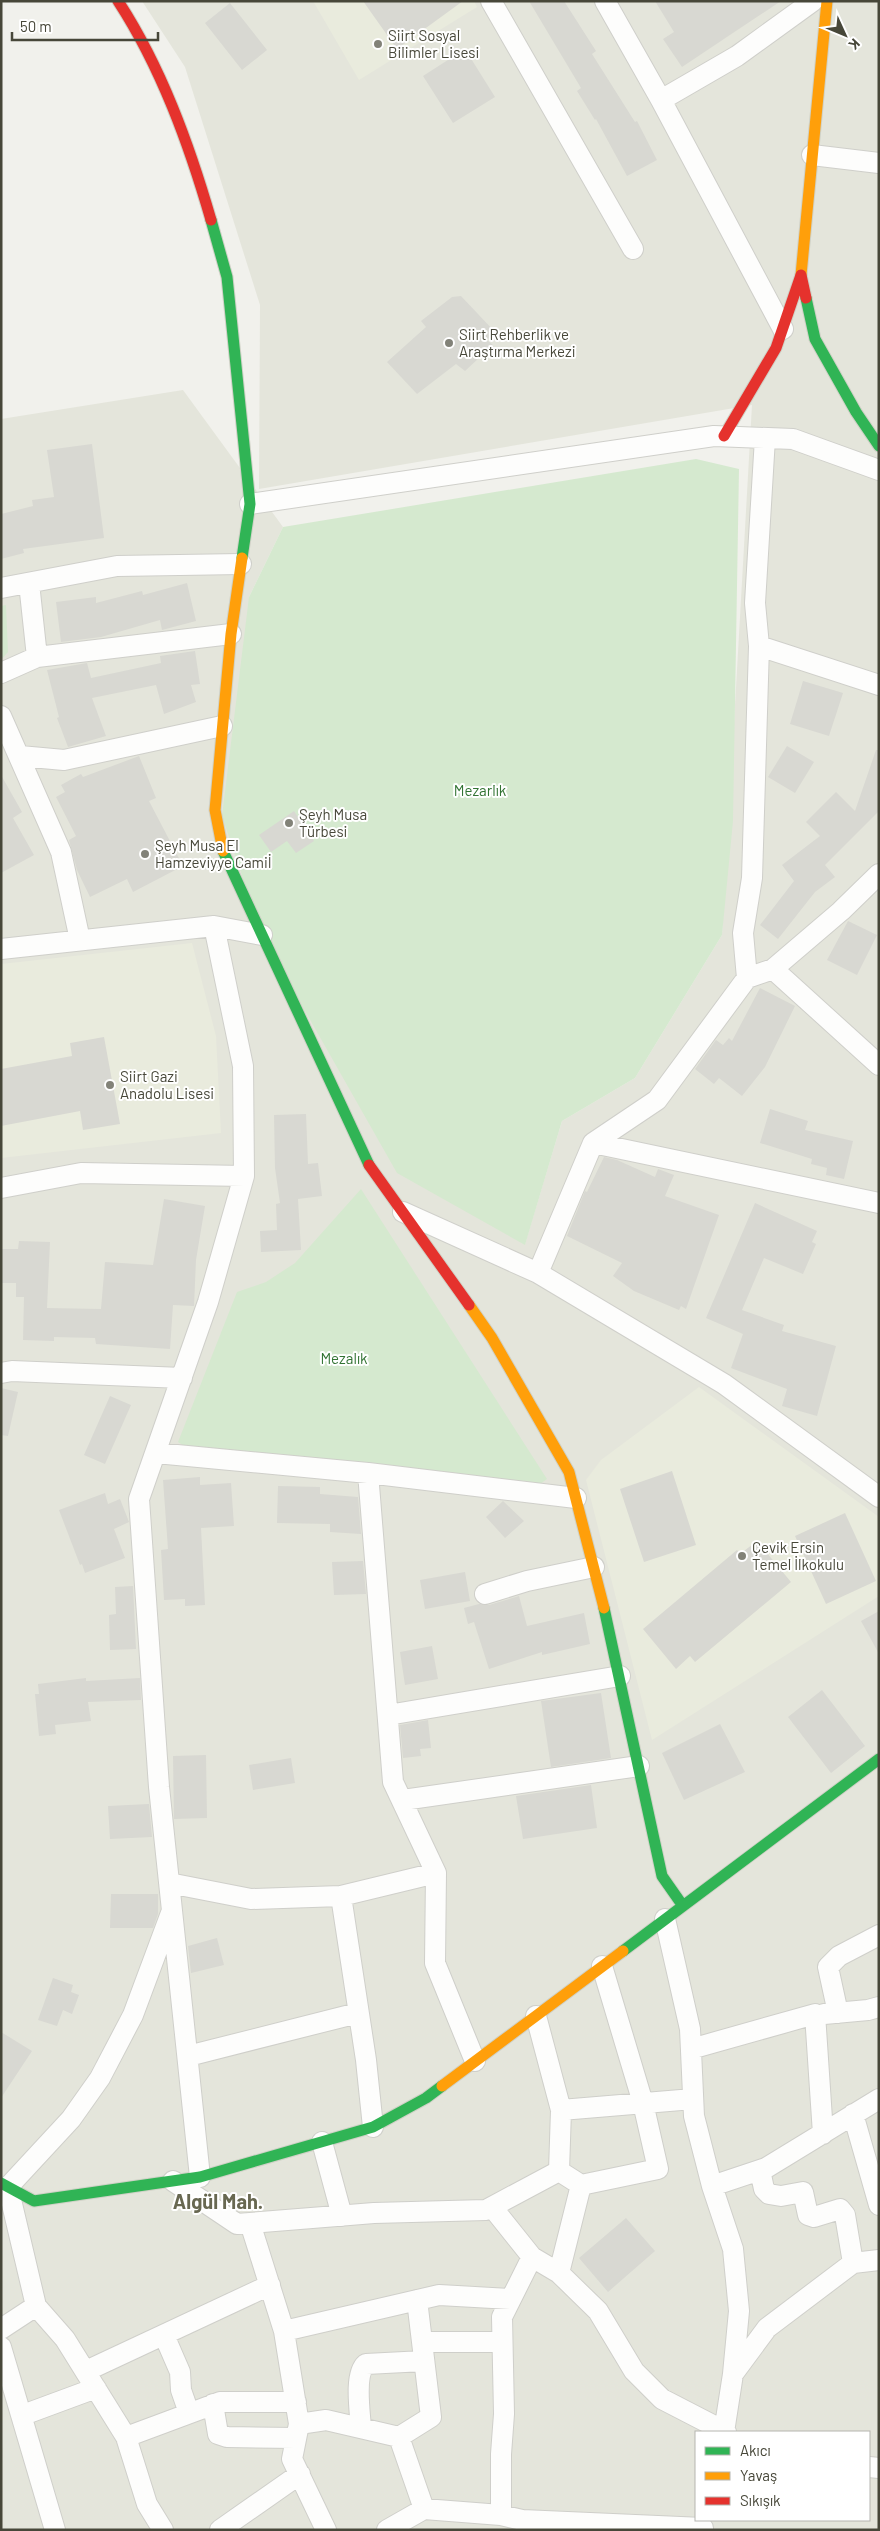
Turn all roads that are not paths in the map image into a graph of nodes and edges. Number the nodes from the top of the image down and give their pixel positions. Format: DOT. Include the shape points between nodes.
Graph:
graph roads {
  1 [pos="118,1"];
  2 [pos="491,1"];
  3 [pos="605,1"];
  4 [pos="814,2"];
  5 [pos="661,100"];
  6 [pos="812,155"];
  7 [pos="879,163"];
  8 [pos="633,249"];
  9 [pos="801,275"];
  10 [pos="783,329"];
  11 [pos="724,436"];
  12 [pos="765,438"];
  13 [pos="879,446"];
  14 [pos="879,470"];
  15 [pos="250,504"];
  16 [pos="241,564"];
  17 [pos="28,583"];
  18 [pos="1,588"];
  19 [pos="230,634"];
  20 [pos="759,646"];
  21 [pos="37,657"];
  22 [pos="1,673"];
  23 [pos="879,685"];
  24 [pos="1,716"];
  25 [pos="222,726"];
  26 [pos="20,756"];
  27 [pos="879,874"];
  28 [pos="214,926"];
  29 [pos="262,935"];
  30 [pos="80,940"];
  31 [pos="1,949"];
  32 [pos="773,969"];
  33 [pos="747,978"];
  34 [pos="879,1065"];
  35 [pos="592,1143"];
  36 [pos="244,1176"];
  37 [pos="1,1188"];
  38 [pos="879,1203"];
  39 [pos="402,1211"];
  40 [pos="538,1273"];
  41 [pos="1,1373"];
  42 [pos="182,1378"];
  43 [pos="156,1453"];
  44 [pos="368,1473"];
  45 [pos="879,1497"];
  46 [pos="576,1498"];
  47 [pos="594,1567"];
  48 [pos="485,1594"];
  49 [pos="620,1676"];
  50 [pos="388,1716"];
  51 [pos="879,1759"];
  52 [pos="639,1766"];
  53 [pos="404,1800"];
  54 [pos="436,1873"];
  55 [pos="169,1883"];
  56 [pos="341,1896"];
  57 [pos="682,1906"];
  58 [pos="172,1909"];
  59 [pos="665,1919"];
  60 [pos="879,1935"];
  61 [pos="602,1966"];
  62 [pos="879,2007"];
  63 [pos="358,2013"];
  64 [pos="838,2013"];
  65 [pos="815,2014"];
  66 [pos="536,2016"];
  67 [pos="691,2048"];
  68 [pos="188,2056"];
  69 [pos="475,2062"];
  70 [pos="694,2098"];
  71 [pos="879,2099"];
  72 [pos="643,2103"];
  73 [pos="561,2110"];
  74 [pos="853,2114"];
  75 [pos="373,2127"];
  76 [pos="823,2134"];
  77 [pos="322,2142"];
  78 [pos="760,2170"];
  79 [pos="559,2171"];
  80 [pos="200,2177"];
  81 [pos="173,2181"];
  82 [pos="4,2185"];
  83 [pos="581,2185"];
  84 [pos="712,2186"];
  85 [pos="879,2205"];
  86 [pos="492,2207"];
  87 [pos="342,2216"];
  88 [pos="250,2223"];
  89 [pos="532,2257"];
  90 [pos="879,2260"];
  91 [pos="853,2263"];
  92 [pos="559,2273"];
  93 [pos="270,2285"];
  94 [pos="510,2299"];
  95 [pos="417,2300"];
  96 [pos="36,2306"];
  97 [pos="1,2330"];
  98 [pos="284,2331"];
  99 [pos="164,2335"];
  100 [pos="502,2342"];
  101 [pos="1,2347"];
  102 [pos="423,2351"];
  103 [pos="86,2371"];
  104 [pos="733,2374"];
  105 [pos="96,2388"];
  106 [pos="296,2402"];
  107 [pos="213,2404"];
  108 [pos="189,2412"];
  109 [pos="22,2415"];
  110 [pos="361,2428"];
  111 [pos="298,2431"];
  112 [pos="723,2431"];
  113 [pos="725,2431"];
  114 [pos="126,2437"];
  115 [pos="399,2437"];
  116 [pos="300,2474"];
  117 [pos="424,2509"];
  118 [pos="501,2515"];
  119 [pos="522,2525"];
  120 [pos="560,2526"];
  121 [pos="703,2526"];
  122 [pos="55,2530"];
  123 [pos="163,2530"];
  124 [pos="220,2530"];
  125 [pos="326,2530"];
  126 [pos="387,2530"];
  1 -- 15 [label="street" via="137,30 192,154 227,277"];
  2 -- 8 [label="street"];
  3 -- 5 [label="street"];
  4 -- 5 [label="street" via="737,56"];
  4 -- 6 [label="street"];
  5 -- 10 [label="street"];
  6 -- 7 [label="street"];
  6 -- 9 [label="street"];
  9 -- 10 [label="street"];
  9 -- 13 [label="street" via="815,339"];
  10 -- 11 [label="street" via="776,348"];
  11 -- 12 [label="street"];
  11 -- 15 [label="street"];
  12 -- 14 [label="street" via="793,439"];
  12 -- 20 [label="street" via="755,603"];
  15 -- 16 [label="street"];
  16 -- 17 [label="street" via="117,566"];
  16 -- 19 [label="street"];
  17 -- 18 [label="street"];
  17 -- 21 [label="street"];
  19 -- 21 [label="street"];
  19 -- 25 [label="street"];
  20 -- 23 [label="street"];
  20 -- 33 [label="street" via="752,878 743,933"];
  21 -- 22 [label="street"];
  24 -- 26 [label="street"];
  25 -- 26 [label="street" via="64,760"];
  25 -- 29 [label="street" via="215,810 223,850"];
  26 -- 30 [label="street" via="62,852"];
  27 -- 32 [label="street"];
  28 -- 29 [label="street"];
  28 -- 30 [label="street"];
  28 -- 36 [label="street" via="243,1066"];
  29 -- 39 [label="street" via="364,1158"];
  30 -- 31 [label="street"];
  32 -- 33 [label="street"];
  32 -- 34 [label="street"];
  33 -- 35 [label="street" via="656,1100"];
  35 -- 38 [label="street"];
  35 -- 40 [label="street"];
  36 -- 37 [label="street" via="81,1174"];
  36 -- 42 [label="street" via="208,1302"];
  39 -- 40 [label="street"];
  39 -- 46 [label="street" via="492,1338 569,1472"];
  40 -- 45 [label="street" via="724,1384"];
  41 -- 42 [label="street" via="12,1370"];
  42 -- 43 [label="street"];
  43 -- 44 [label="street"];
  43 -- 55 [label="street" via="139,1499"];
  44 -- 46 [label="street"];
  44 -- 50 [label="street"];
  46 -- 47 [label="street"];
  47 -- 48 [label="street" via="527,1581"];
  47 -- 49 [label="street"];
  49 -- 50 [label="street"];
  49 -- 52 [label="street"];
  50 -- 53 [label="street" via="394,1782"];
  51 -- 57 [label="street"];
  52 -- 53 [label="street"];
  52 -- 57 [label="street" via="662,1876"];
  53 -- 54 [label="street"];
  54 -- 56 [label="street"];
  54 -- 69 [label="street" via="435,1964"];
  55 -- 56 [label="street" via="251,1899"];
  55 -- 58 [label="street"];
  56 -- 63 [label="street"];
  57 -- 59 [label="street"];
  58 -- 68 [label="street"];
  58 -- 82 [label="street" via="133,2015 100,2078 71,2119"];
  59 -- 61 [label="street"];
  59 -- 67 [label="street" via="690,2029"];
  60 -- 64 [label="street" via="839,1956 828,1967"];
  61 -- 66 [label="street"];
  61 -- 72 [label="street"];
  62 -- 64 [label="street"];
  63 -- 68 [label="street"];
  63 -- 75 [label="street"];
  64 -- 65 [label="street"];
  65 -- 67 [label="street"];
  65 -- 76 [label="street"];
  66 -- 69 [label="street"];
  66 -- 73 [label="street"];
  67 -- 70 [label="street"];
  68 -- 80 [label="street"];
  69 -- 75 [label="street" via="426,2098"];
  70 -- 72 [label="street"];
  70 -- 84 [label="street" via="694,2116"];
  71 -- 74 [label="street"];
  72 -- 73 [label="street"];
  72 -- 83 [label="street" via="658,2169"];
  73 -- 79 [label="street"];
  74 -- 76 [label="street"];
  74 -- 85 [label="street"];
  75 -- 77 [label="street"];
  76 -- 78 [label="street"];
  77 -- 80 [label="street"];
  77 -- 87 [label="street"];
  78 -- 84 [label="street"];
  78 -- 91 [label="street" via="764,2189 769,2194 781,2196 803,2192 808,2215 814,2217 840,2209 845,2215"];
  79 -- 83 [label="street"];
  79 -- 86 [label="street"];
  80 -- 81 [label="street"];
  81 -- 82 [label="street" via="53,2200 34,2200"];
  81 -- 88 [label="street" via="237,2224"];
  82 -- 96 [label="street"];
  83 -- 92 [label="street"];
  84 -- 104 [label="street" via="733,2249 740,2311"];
  86 -- 87 [label="street" via="486,2210"];
  86 -- 89 [label="street"];
  87 -- 88 [label="street"];
  88 -- 93 [label="street"];
  89 -- 92 [label="street"];
  89 -- 94 [label="street"];
  90 -- 91 [label="street"];
  91 -- 104 [label="street" via="767,2328"];
  92 -- 112 [label="street" via="598,2310 634,2371 662,2399"];
  93 -- 98 [label="street"];
  93 -- 99 [label="street"];
  94 -- 95 [label="street" via="439,2295"];
  94 -- 100 [label="street" via="502,2317"];
  95 -- 98 [label="street"];
  95 -- 102 [label="street"];
  96 -- 97 [label="street"];
  96 -- 103 [label="street" via="65,2339"];
  98 -- 106 [label="street"];
  99 -- 103 [label="street"];
  99 -- 108 [label="street" via="180,2372 181,2390"];
  100 -- 102 [label="street"];
  100 -- 118 [label="street"];
  101 -- 109 [label="street"];
  102 -- 110 [label="street" via="366,2364 362,2368 359,2377"];
  102 -- 115 [label="street" via="431,2417"];
  103 -- 105 [label="street"];
  104 -- 113 [label="street"];
  105 -- 109 [label="street"];
  105 -- 114 [label="street"];
  106 -- 107 [label="street"];
  106 -- 111 [label="street"];
  107 -- 108 [label="street"];
  107 -- 111 [label="street" via="218,2434 227,2437"];
  108 -- 114 [label="street"];
  109 -- 122 [label="street"];
  110 -- 111 [label="street" via="326,2420"];
  110 -- 115 [label="street"];
  111 -- 116 [label="street" via="292,2459"];
  114 -- 123 [label="street" via="147,2504"];
  115 -- 117 [label="street"];
  116 -- 124 [label="street"];
  116 -- 125 [label="street"];
  117 -- 118 [label="street"];
  117 -- 126 [label="street"];
  118 -- 119 [label="street"];
  119 -- 120 [label="street"];
  120 -- 121 [label="street"];
}
